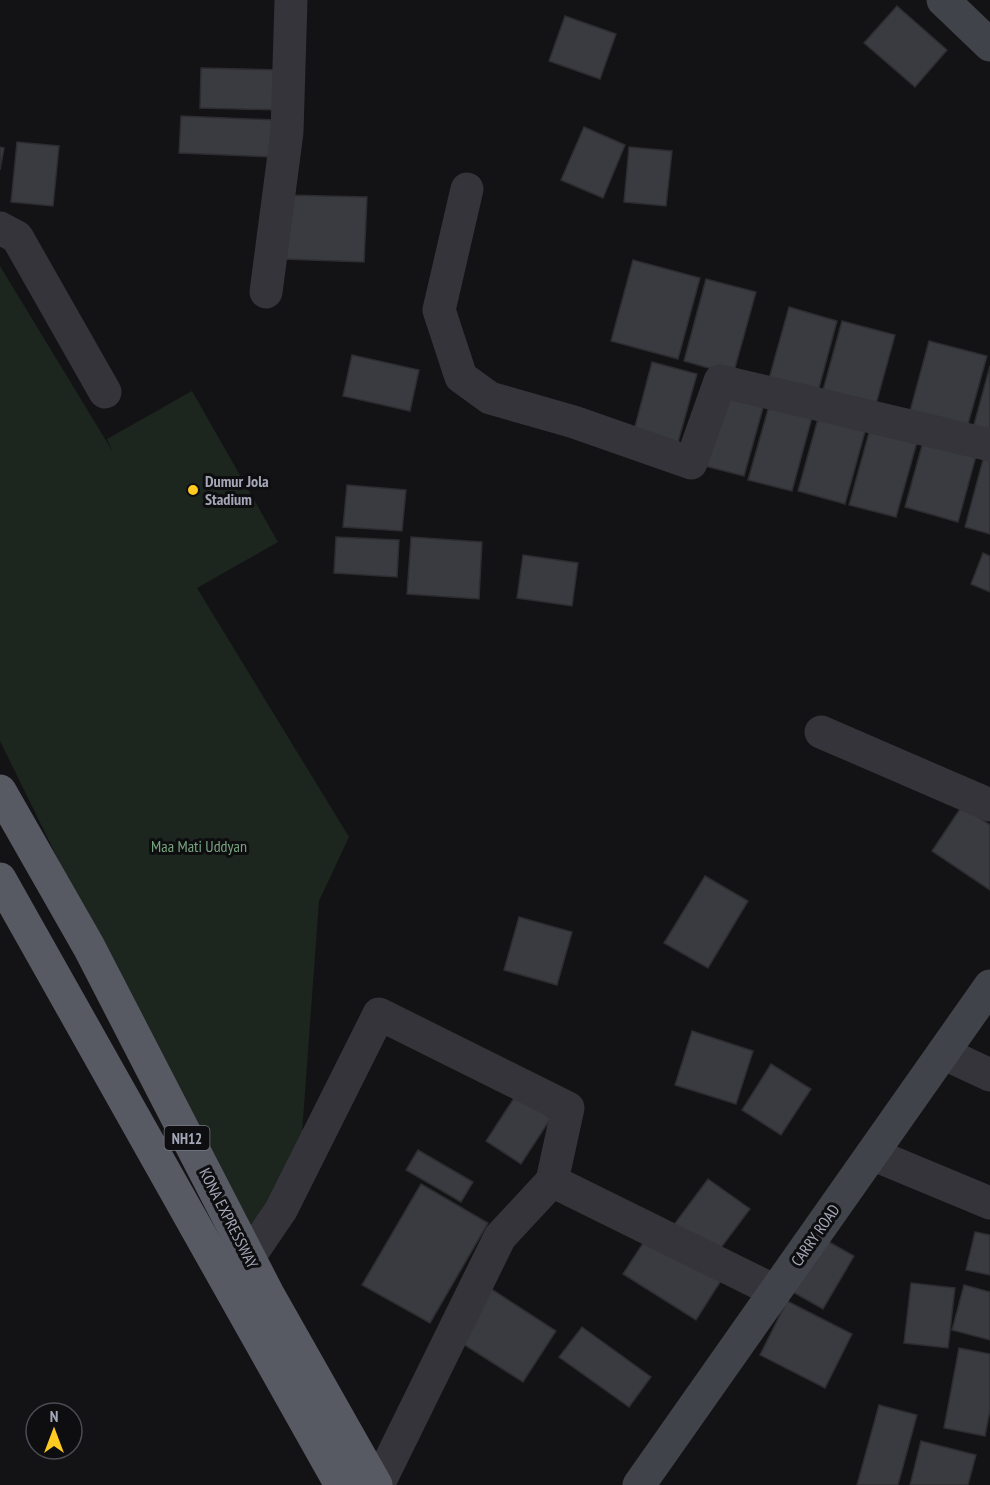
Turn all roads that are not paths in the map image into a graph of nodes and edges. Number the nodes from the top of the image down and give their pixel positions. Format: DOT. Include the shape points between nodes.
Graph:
graph roads {
  1 [pos="291,0"];
  2 [pos="943,0"];
  3 [pos="990,45"];
  4 [pos="467,189"];
  5 [pos="0,228"];
  6 [pos="266,291"];
  7 [pos="105,392"];
  8 [pos="990,445"];
  9 [pos="821,732"];
  10 [pos="0,791"];
  11 [pos="990,805"];
  12 [pos="0,879"];
  13 [pos="990,986"];
  14 [pos="943,1053"];
  15 [pos="990,1075"];
  16 [pos="872,1154"];
  17 [pos="552,1181"];
  18 [pos="990,1203"];
  19 [pos="249,1257"];
  20 [pos="776,1291"];
  21 [pos="341,1485"];
  22 [pos="377,1485"];
  23 [pos="639,1485"];
  1 -- 6 [label="street" via="287,132"];
  2 -- 3 [label="main road"];
  4 -- 8 [label="street" via="439,310 461,377 490,398 574,422 691,464 720,381"];
  5 -- 7 [label="street" via="17,237"];
  9 -- 11 [label="street"];
  10 -- 19 [label="highway, KONA EXPRESSWAY / NH12" via="88,947"];
  12 -- 21 [label="highway, KONA EXPRESSWAY / NH12"];
  13 -- 14 [label="main road, CARRY ROAD"];
  14 -- 15 [label="street"];
  14 -- 16 [label="main road, CARRY ROAD"];
  16 -- 18 [label="street"];
  16 -- 20 [label="main road, CARRY ROAD"];
  17 -- 19 [label="street" via="568,1108 379,1014 281,1210"];
  17 -- 20 [label="street"];
  17 -- 22 [label="street" via="500,1237"];
  19 -- 22 [label="highway, KONA EXPRESSWAY / NH12"];
  20 -- 23 [label="main road, CARRY ROAD"];
}
